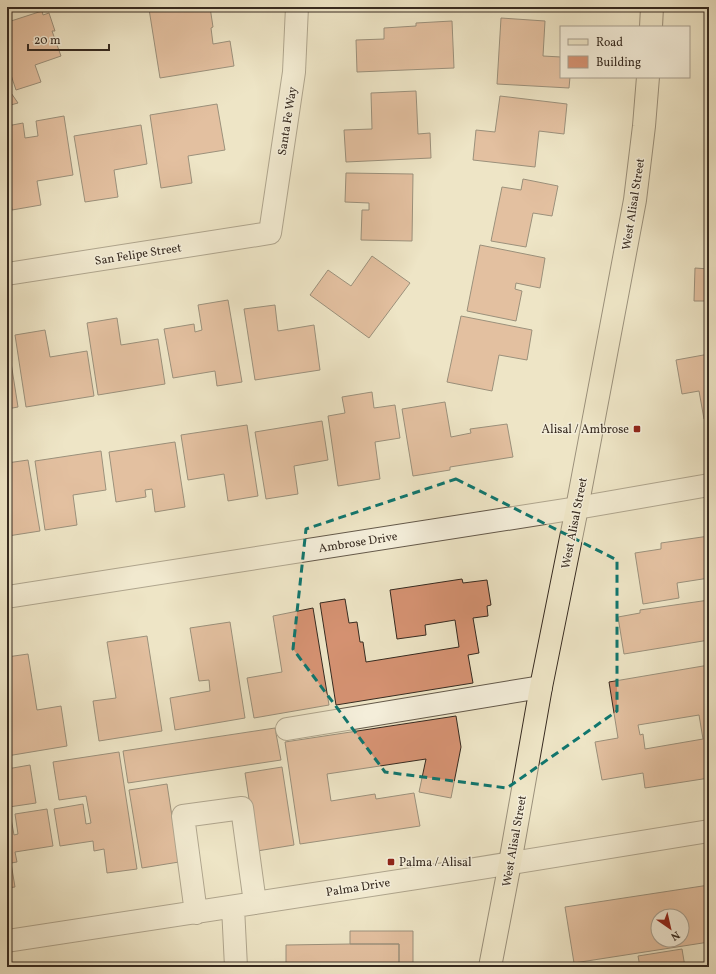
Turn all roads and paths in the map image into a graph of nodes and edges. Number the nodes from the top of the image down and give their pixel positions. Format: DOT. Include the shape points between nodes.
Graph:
graph roads {
  1 [pos="297,7"];
  2 [pos="652,7"];
  3 [pos="651,26"];
  4 [pos="648,78"];
  5 [pos="270,234"];
  6 [pos="7,274"];
  7 [pos="709,485"];
  8 [pos="577,508"];
  9 [pos="7,597"];
  10 [pos="541,687"];
  11 [pos="287,729"];
  12 [pos="709,831"];
  13 [pos="510,863"];
  14 [pos="255,903"];
  15 [pos="233,907"];
  16 [pos="196,913"];
  17 [pos="7,941"];
  18 [pos="236,967"];
  19 [pos="490,967"];
  1 -- 5 [label="street, Santa Fe Way" via="294,72"];
  2 -- 3 [label="main road"];
  4 -- 8 [label="main road, West Alisal Street" via="635,200"];
  5 -- 6 [label="street, San Felipe Street"];
  7 -- 8 [label="street, Ambrose Drive"];
  8 -- 9 [label="street, Ambrose Drive"];
  8 -- 10 [label="main road, West Alisal Street"];
  10 -- 11 [label="street"];
  10 -- 13 [label="main road, West Alisal Street"];
  12 -- 13 [label="street, Palma Drive"];
  13 -- 14 [label="street, Palma Drive"];
  13 -- 19 [label="main road, West Alisal Street"];
  14 -- 15 [label="street, Palma Drive"];
  14 -- 16 [label="street" via="242,808 183,816"];
  15 -- 16 [label="street, Palma Drive"];
  15 -- 18 [label="street"];
  16 -- 17 [label="street, Palma Drive"];
}
